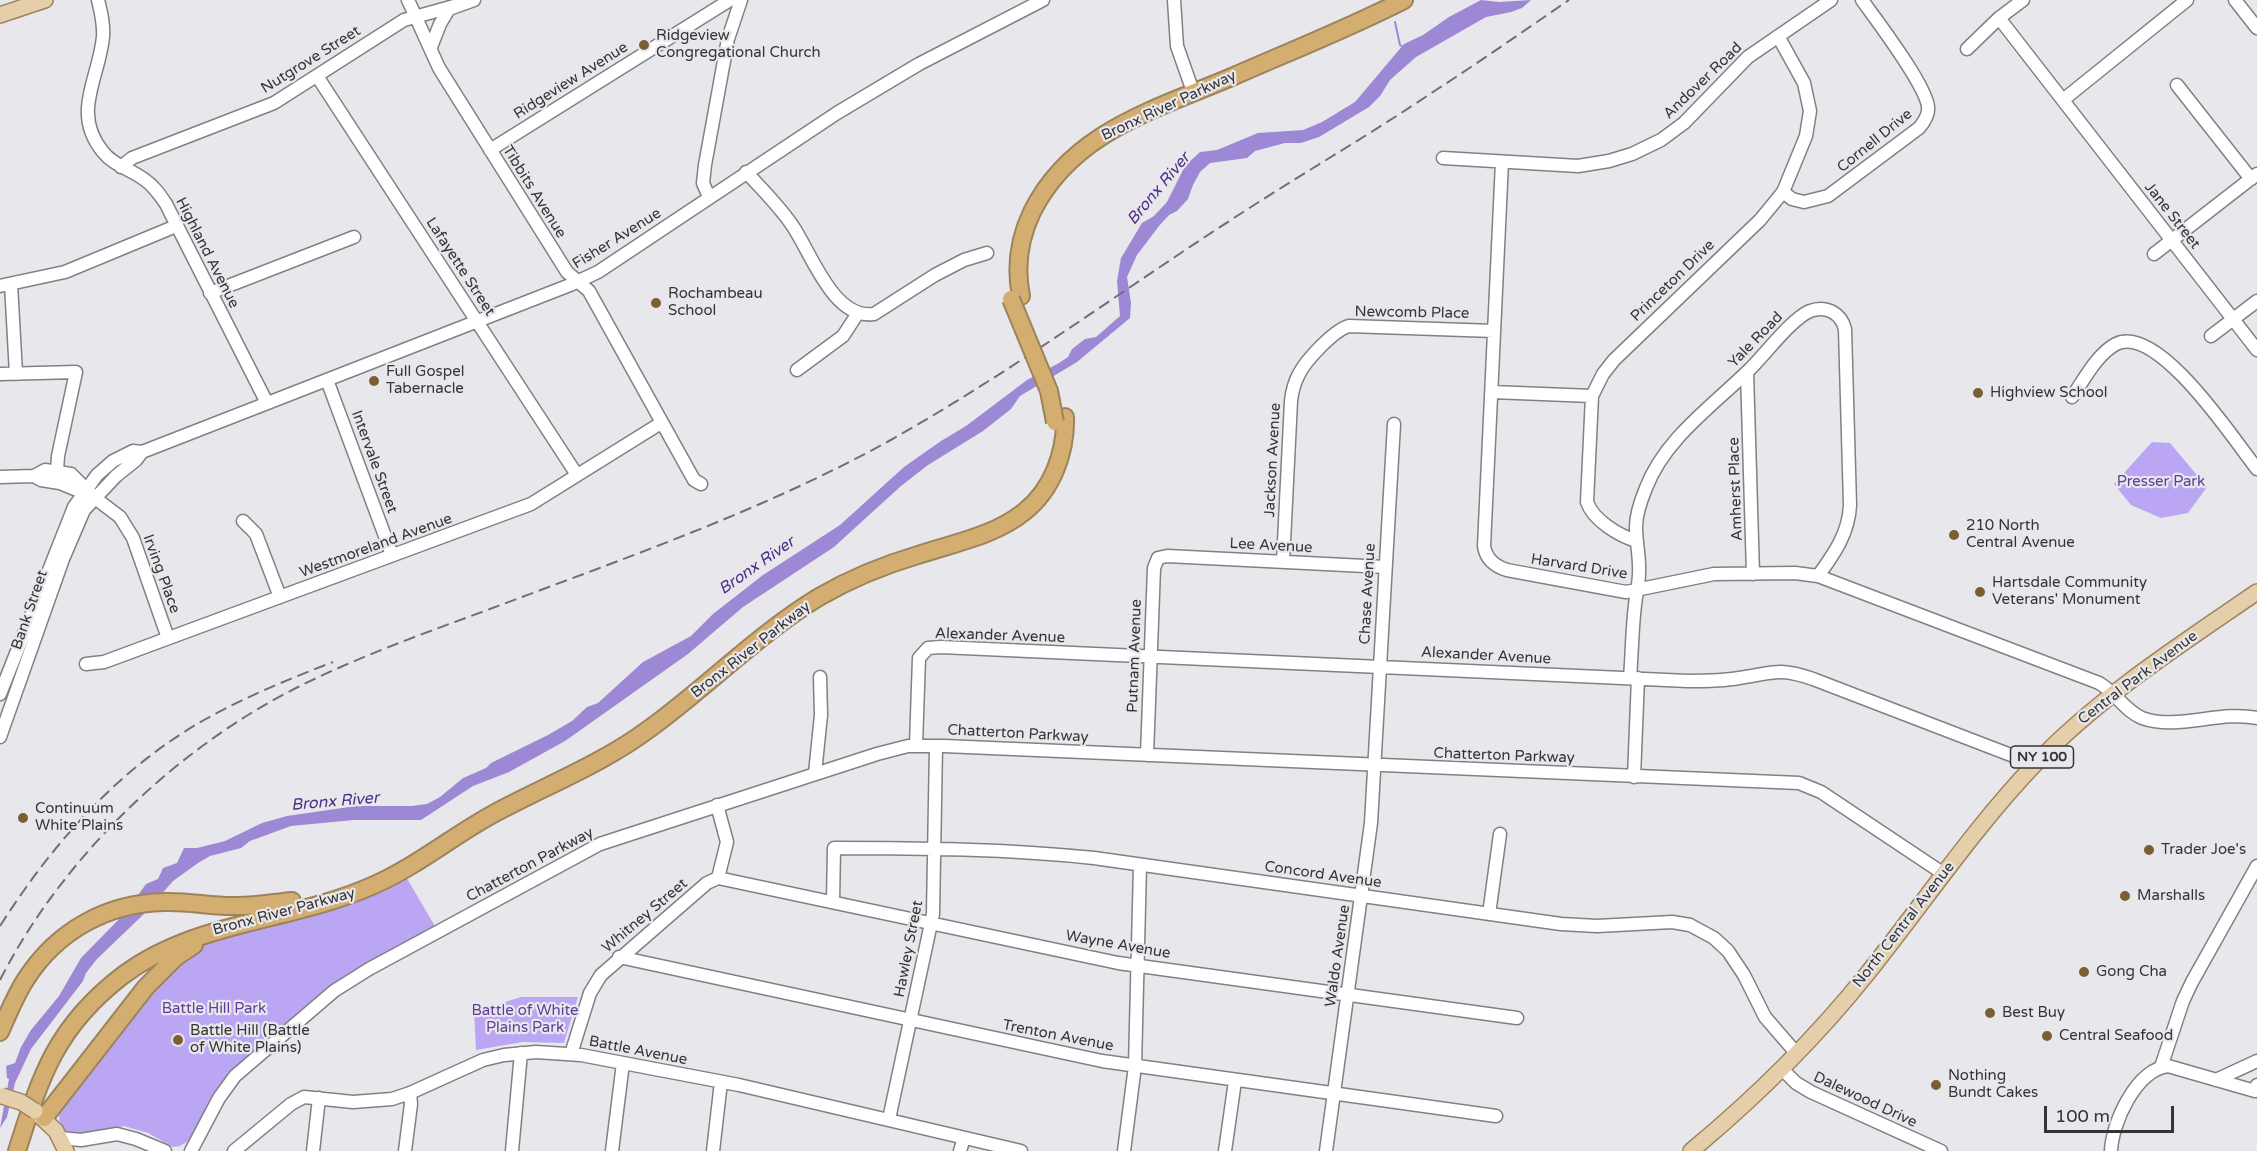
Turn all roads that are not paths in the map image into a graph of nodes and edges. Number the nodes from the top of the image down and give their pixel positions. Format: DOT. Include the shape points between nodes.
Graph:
graph roads {
  1 [pos="45,0"];
  2 [pos="98,0"];
  3 [pos="408,0"];
  4 [pos="440,0"];
  5 [pos="474,0"];
  6 [pos="730,0"];
  7 [pos="741,0"];
  8 [pos="1043,0"];
  9 [pos="1174,0"];
  10 [pos="1382,0"];
  11 [pos="1404,0"];
  12 [pos="1831,0"];
  13 [pos="1862,0"];
  14 [pos="2023,0"];
  15 [pos="2187,0"];
  16 [pos="2235,0"];
  17 [pos="454,6"];
  18 [pos="0,15"];
  19 [pos="416,17"];
  20 [pos="1999,18"];
  21 [pos="2257,28"];
  22 [pos="1778,36"];
  23 [pos="431,47"];
  24 [pos="1967,49"];
  25 [pos="317,76"];
  26 [pos="1190,83"];
  27 [pos="2177,85"];
  28 [pos="2063,100"];
  29 [pos="490,150"];
  30 [pos="1443,158"];
  31 [pos="1502,162"];
  32 [pos="121,166"];
  33 [pos="746,172"];
  34 [pos="2254,176"];
  35 [pos="1783,192"];
  36 [pos="709,198"];
  37 [pos="176,226"];
  38 [pos="354,237"];
  39 [pos="2173,241"];
  40 [pos="987,253"];
  41 [pos="2154,254"];
  42 [pos="579,282"];
  43 [pos="6,285"];
  44 [pos="210,293"];
  45 [pos="1016,298"];
  46 [pos="2257,301"];
  47 [pos="858,313"];
  48 [pos="2234,320"];
  49 [pos="478,321"];
  50 [pos="1494,331"];
  51 [pos="2211,336"];
  52 [pos="1332,337"];
  53 [pos="2257,350"];
  54 [pos="797,370"];
  55 [pos="1747,372"];
  56 [pos="0,374"];
  57 [pos="16,374"];
  58 [pos="327,380"];
  59 [pos="1492,392"];
  60 [pos="1723,393"];
  61 [pos="1592,396"];
  62 [pos="2072,397"];
  63 [pos="267,403"];
  64 [pos="1748,403"];
  65 [pos="1060,419"];
  66 [pos="661,423"];
  67 [pos="1394,424"];
  68 [pos="142,452"];
  69 [pos="2257,469"];
  70 [pos="57,471"];
  71 [pos="577,475"];
  72 [pos="34,476"];
  73 [pos="0,477"];
  74 [pos="701,484"];
  75 [pos="85,491"];
  76 [pos="95,498"];
  77 [pos="243,521"];
  78 [pos="1637,541"];
  79 [pos="392,555"];
  80 [pos="1156,560"];
  81 [pos="1283,562"];
  82 [pos="1385,567"];
  83 [pos="1753,574"];
  84 [pos="1818,576"];
  85 [pos="1637,590"];
  86 [pos="2257,592"];
  87 [pos="280,597"];
  88 [pos="168,638"];
  89 [pos="1150,657"];
  90 [pos="86,664"];
  91 [pos="1379,666"];
  92 [pos="820,677"];
  93 [pos="1634,678"];
  94 [pos="2113,693"];
  95 [pos="0,694"];
  96 [pos="2257,718"];
  97 [pos="0,736"];
  98 [pos="916,746"];
  99 [pos="936,746"];
  100 [pos="1147,755"];
  101 [pos="1374,765"];
  102 [pos="2033,766"];
  103 [pos="815,773"];
  104 [pos="1634,777"];
  105 [pos="717,805"];
  106 [pos="1979,828"];
  107 [pos="1500,834"];
  108 [pos="935,848"];
  109 [pos="1140,865"];
  110 [pos="2257,866"];
  111 [pos="1944,874"];
  112 [pos="718,878"];
  113 [pos="1361,896"];
  114 [pos="292,901"];
  115 [pos="833,902"];
  116 [pos="1489,914"];
  117 [pos="931,922"];
  118 [pos="240,925"];
  119 [pos="619,957"];
  120 [pos="1137,966"];
  121 [pos="1347,994"];
  122 [pos="1517,1018"];
  123 [pos="910,1021"];
  124 [pos="0,1032"];
  125 [pos="521,1053"];
  126 [pos="571,1054"];
  127 [pos="1797,1054"];
  128 [pos="2257,1061"];
  129 [pos="623,1063"];
  130 [pos="1135,1066"];
  131 [pos="2161,1067"];
  132 [pos="1782,1069"];
  133 [pos="2216,1080"];
  134 [pos="1235,1081"];
  135 [pos="721,1082"];
  136 [pos="2256,1088"];
  137 [pos="410,1093"];
  138 [pos="1334,1094"];
  139 [pos="1,1096"];
  140 [pos="319,1098"];
  141 [pos="39,1114"];
  142 [pos="1496,1116"];
  143 [pos="888,1119"];
  144 [pos="95,1138"];
  145 [pos="964,1138"];
  146 [pos="63,1144"];
  147 [pos="9,1151"];
  148 [pos="17,1151"];
  149 [pos="84,1151"];
  150 [pos="165,1151"];
  151 [pos="191,1151"];
  152 [pos="234,1151"];
  153 [pos="313,1151"];
  154 [pos="405,1151"];
  155 [pos="512,1151"];
  156 [pos="612,1151"];
  157 [pos="713,1151"];
  158 [pos="960,1151"];
  159 [pos="1021,1151"];
  160 [pos="1124,1151"];
  161 [pos="1225,1151"];
  162 [pos="1326,1151"];
  163 [pos="1691,1151"];
  164 [pos="1941,1151"];
  165 [pos="2110,1151"];
  1 -- 18 [label="main road"];
  2 -- 32 [label="street, Highland Avenue" via="103,39 88,128 102,151"];
  3 -- 19 [label="street, Tibbits Avenue"];
  4 -- 19 [label="street"];
  5 -- 17 [label="street"];
  6 -- 29 [label="street, Ridgeview Avenue"];
  7 -- 36 [label="street" via="728,39 705,165 703,183"];
  8 -- 33 [label="street, Fisher Avenue" via="872,92"];
  9 -- 26 [label="street" via="1177,46"];
  10 -- 26 [label="highway, Bronx River Parkway"];
  11 -- 45 [label="highway, Bronx River Parkway" via="1130,121 1089,144 1056,175 1028,220 1018,256"];
  12 -- 22 [label="street, Andover Road"];
  13 -- 35 [label="street, Cornell Drive" via="1909,68 1929,110 1924,122 1901,142 1828,196 1804,201"];
  14 -- 20 [label="street"];
  15 -- 28 [label="street"];
  16 -- 21 [label="street"];
  17 -- 19 [label="street"];
  17 -- 23 [label="street" via="445,14"];
  19 -- 23 [label="street, Tibbits Avenue"];
  19 -- 25 [label="street, Nutgrove Street" via="404,20"];
  20 -- 24 [label="street"];
  20 -- 28 [label="street, Jane Street"];
  22 -- 31 [label="street, Andover Road" via="1737,67 1684,123 1646,148 1610,161 1578,166"];
  22 -- 35 [label="street, Princeton Drive" via="1804,83 1810,111 1806,136"];
  23 -- 29 [label="street, Tibbits Avenue" via="439,68"];
  25 -- 32 [label="street, Nutgrove Street" via="274,103 132,158"];
  25 -- 49 [label="street, Lafayette Street"];
  26 -- 45 [label="highway, Bronx River Parkway" via="1102,123 1049,167 1027,200 1012,236 1007,268"];
  27 -- 34 [label="street"];
  28 -- 39 [label="street, Jane Street"];
  29 -- 42 [label="street, Tibbits Avenue" via="567,272"];
  30 -- 31 [label="street, Andover Road"];
  31 -- 50 [label="street, Harvard Drive"];
  32 -- 37 [label="street, Highland Avenue" via="156,189"];
  33 -- 36 [label="street, Fisher Avenue"];
  33 -- 47 [label="street" via="792,225 829,289"];
  34 -- 39 [label="street"];
  35 -- 61 [label="street, Princeton Drive" via="1760,220 1614,360"];
  36 -- 42 [label="street, Fisher Avenue"];
  37 -- 43 [label="street" via="65,272"];
  37 -- 44 [label="street, Highland Avenue"];
  38 -- 44 [label="street"];
  39 -- 41 [label="street"];
  39 -- 48 [label="street, Jane Street"];
  40 -- 47 [label="street" via="935,275 874,314"];
  42 -- 49 [label="street, Fisher Avenue"];
  42 -- 66 [label="street, Tibbits Avenue" via="588,291"];
  43 -- 57 [label="street"];
  44 -- 63 [label="street, Highland Avenue"];
  45 -- 65 [label="highway, Bronx River Parkway, bridge"];
  46 -- 48 [label="street"];
  47 -- 54 [label="street" via="843,336"];
  48 -- 51 [label="street"];
  48 -- 53 [label="street, Jane Street"];
  49 -- 58 [label="street, Fisher Avenue"];
  49 -- 71 [label="street, Lafayette Street"];
  50 -- 52 [label="street, Newcomb Place" via="1354,326 1339,330"];
  50 -- 59 [label="street, Harvard Drive"];
  52 -- 81 [label="street, Jackson Avenue" via="1300,372 1292,394"];
  55 -- 60 [label="street, Yale Road"];
  55 -- 64 [label="street, Amherst Place"];
  55 -- 84 [label="street, Yale Road" via="1808,312 1828,310 1842,319 1850,519 1843,539"];
  56 -- 57 [label="street"];
  57 -- 70 [label="street" via="76,372"];
  58 -- 63 [label="street, Fisher Avenue"];
  58 -- 79 [label="street, Intervale Street"];
  59 -- 61 [label="street"];
  59 -- 85 [label="street, Harvard Drive" via="1487,557 1507,570 1611,591"];
  60 -- 64 [label="street"];
  60 -- 78 [label="street, Yale Road" via="1655,468 1641,499"];
  61 -- 78 [label="street, Princeton Drive" via="1586,490 1589,507 1598,519"];
  62 -- 69 [label="street" via="2108,349 2126,340 2136,341 2172,364"];
  63 -- 68 [label="street, Fisher Avenue"];
  64 -- 83 [label="street, Amherst Place"];
  65 -- 114 [label="highway, Bronx River Parkway" via="1041,476 1028,494 1004,514 888,554 831,579 791,604 658,710 606,744 483,808 380,871"];
  65 -- 118 [label="highway, Bronx River Parkway" via="1063,447 1052,477 1029,508 1009,522 885,566 829,592 779,625 633,741 484,819 391,877 340,898"];
  66 -- 71 [label="street, Westmoreland Avenue"];
  66 -- 74 [label="street, Tibbits Avenue" via="694,480"];
  67 -- 82 [label="street, Chase Avenue"];
  68 -- 75 [label="street, Fisher Avenue" via="133,451 113,461"];
  68 -- 76 [label="street, Fisher Avenue"];
  70 -- 72 [label="street" via="41,471"];
  70 -- 75 [label="street" via="71,474"];
  71 -- 79 [label="street, Westmoreland Avenue" via="531,504"];
  72 -- 73 [label="street"];
  72 -- 75 [label="street"];
  75 -- 76 [label="street"];
  75 -- 95 [label="street, Bank Street" via="69,514"];
  76 -- 88 [label="street, Irving Place" via="120,517 129,531"];
  76 -- 97 [label="street, Bank Street" via="73,532"];
  77 -- 87 [label="street" via="256,534"];
  78 -- 85 [label="street, Yale Road"];
  79 -- 87 [label="street, Westmoreland Avenue"];
  80 -- 81 [label="street, Lee Avenue" via="1167,556"];
  80 -- 89 [label="street, Putnam Avenue"];
  81 -- 82 [label="street, Lee Avenue"];
  82 -- 91 [label="street, Chase Avenue"];
  83 -- 84 [label="street, Harvard Drive"];
  83 -- 85 [label="street, Harvard Drive" via="1703,576"];
  84 -- 94 [label="street, Harvard Drive" via="2094,681"];
  85 -- 93 [label="street, Yale Road"];
  86 -- 94 [label="main road, Central Park Avenue / NY 100"];
  87 -- 88 [label="street, Westmoreland Avenue"];
  88 -- 90 [label="street, Westmoreland Avenue" via="104,662"];
  89 -- 91 [label="street, Alexander Avenue"];
  89 -- 98 [label="street, Alexander Avenue" via="928,648 921,653 918,666"];
  89 -- 100 [label="street, Putnam Avenue"];
  91 -- 93 [label="street, Alexander Avenue"];
  91 -- 101 [label="street, Chase Avenue"];
  92 -- 103 [label="street"];
  93 -- 102 [label="street, Alexander Avenue" via="1717,681 1770,671 1796,674"];
  93 -- 104 [label="street, Yale Road"];
  94 -- 96 [label="street, Harvard Drive" via="2131,711 2149,720"];
  94 -- 102 [label="main road, Central Park Avenue / NY 100"];
  98 -- 99 [label="street, Chatterton Parkway"];
  98 -- 103 [label="street, Chatterton Parkway"];
  99 -- 100 [label="street, Chatterton Parkway"];
  99 -- 108 [label="street, Hawley Street"];
  100 -- 101 [label="street, Chatterton Parkway"];
  101 -- 104 [label="street, Chatterton Parkway"];
  101 -- 113 [label="street, Waldo Avenue"];
  102 -- 106 [label="main road, Central Park Avenue / NY 100"];
  103 -- 105 [label="street, Chatterton Parkway"];
  104 -- 111 [label="street, Chatterton Parkway" via="1809,786"];
  105 -- 112 [label="street" via="727,842"];
  105 -- 151 [label="street, Chatterton Parkway" via="585,850 349,981 235,1076"];
  106 -- 111 [label="main road, North Central Avenue / NY 100"];
  107 -- 116 [label="street"];
  108 -- 109 [label="street, Concord Avenue" via="1053,853"];
  108 -- 115 [label="street, Concord Avenue" via="834,849"];
  108 -- 117 [label="street, Hawley Street"];
  109 -- 113 [label="street, Concord Avenue"];
  109 -- 120 [label="street"];
  110 -- 131 [label="street" via="2192,982"];
  111 -- 127 [label="main road, North Central Avenue / NY 100" via="1867,974"];
  112 -- 115 [label="street, Wayne Avenue"];
  112 -- 119 [label="street, Whitney Street"];
  113 -- 116 [label="street, Concord Avenue"];
  113 -- 121 [label="street, Waldo Avenue"];
  114 -- 124 [label="highway" via="235,906 140,903 95,916 48,951 27,978"];
  114 -- 147 [label="highway, Bronx River Parkway" via="172,937 133,958 108,978 73,1012 46,1049"];
  115 -- 117 [label="street, Wayne Avenue"];
  116 -- 127 [label="street, Concord Avenue" via="1574,926 1672,922 1699,928 1728,951 1765,1017"];
  117 -- 120 [label="street, Wayne Avenue"];
  117 -- 123 [label="street, Hawley Street"];
  118 -- 141 [label="highway" via="176,957"];
  118 -- 148 [label="highway, Bronx River Parkway" via="197,936 151,957 90,1004 49,1060"];
  119 -- 123 [label="street, Trenton Avenue"];
  119 -- 126 [label="street, Whitney Street" via="593,986"];
  120 -- 121 [label="street, Wayne Avenue"];
  120 -- 130 [label="street"];
  121 -- 122 [label="street, Wayne Avenue"];
  121 -- 138 [label="street, Waldo Avenue"];
  123 -- 130 [label="street, Trenton Avenue"];
  123 -- 143 [label="street, Hawley Street"];
  125 -- 126 [label="street, Battle Avenue"];
  125 -- 137 [label="street, Battle Avenue" via="473,1064"];
  125 -- 155 [label="street"];
  126 -- 129 [label="street, Battle Avenue"];
  127 -- 132 [label="main road, NY 100"];
  128 -- 133 [label="street"];
  129 -- 135 [label="street, Battle Avenue"];
  129 -- 156 [label="street"];
  130 -- 134 [label="street, Trenton Avenue"];
  130 -- 160 [label="street"];
  131 -- 133 [label="street"];
  131 -- 165 [label="street" via="2145,1079 2121,1111"];
  132 -- 163 [label="main road, NY 100"];
  132 -- 164 [label="street, Dalewood Drive" via="1804,1088"];
  133 -- 136 [label="street"];
  134 -- 138 [label="street, Trenton Avenue"];
  134 -- 161 [label="street"];
  135 -- 143 [label="street, Battle Avenue"];
  135 -- 157 [label="street"];
  137 -- 140 [label="street, Battle Avenue" via="362,1102"];
  137 -- 154 [label="street"];
  138 -- 142 [label="street, Trenton Avenue"];
  138 -- 162 [label="street, Waldo Avenue"];
  139 -- 141 [label="main road, bridge" via="21,1102"];
  140 -- 152 [label="street, Battle Avenue" via="296,1101"];
  140 -- 153 [label="street"];
  141 -- 146 [label="main road"];
  143 -- 145 [label="street, Battle Avenue"];
  144 -- 146 [label="street"];
  144 -- 149 [label="street"];
  144 -- 150 [label="street" via="117,1134"];
  145 -- 158 [label="street"];
  145 -- 159 [label="street, Battle Avenue"];
}
